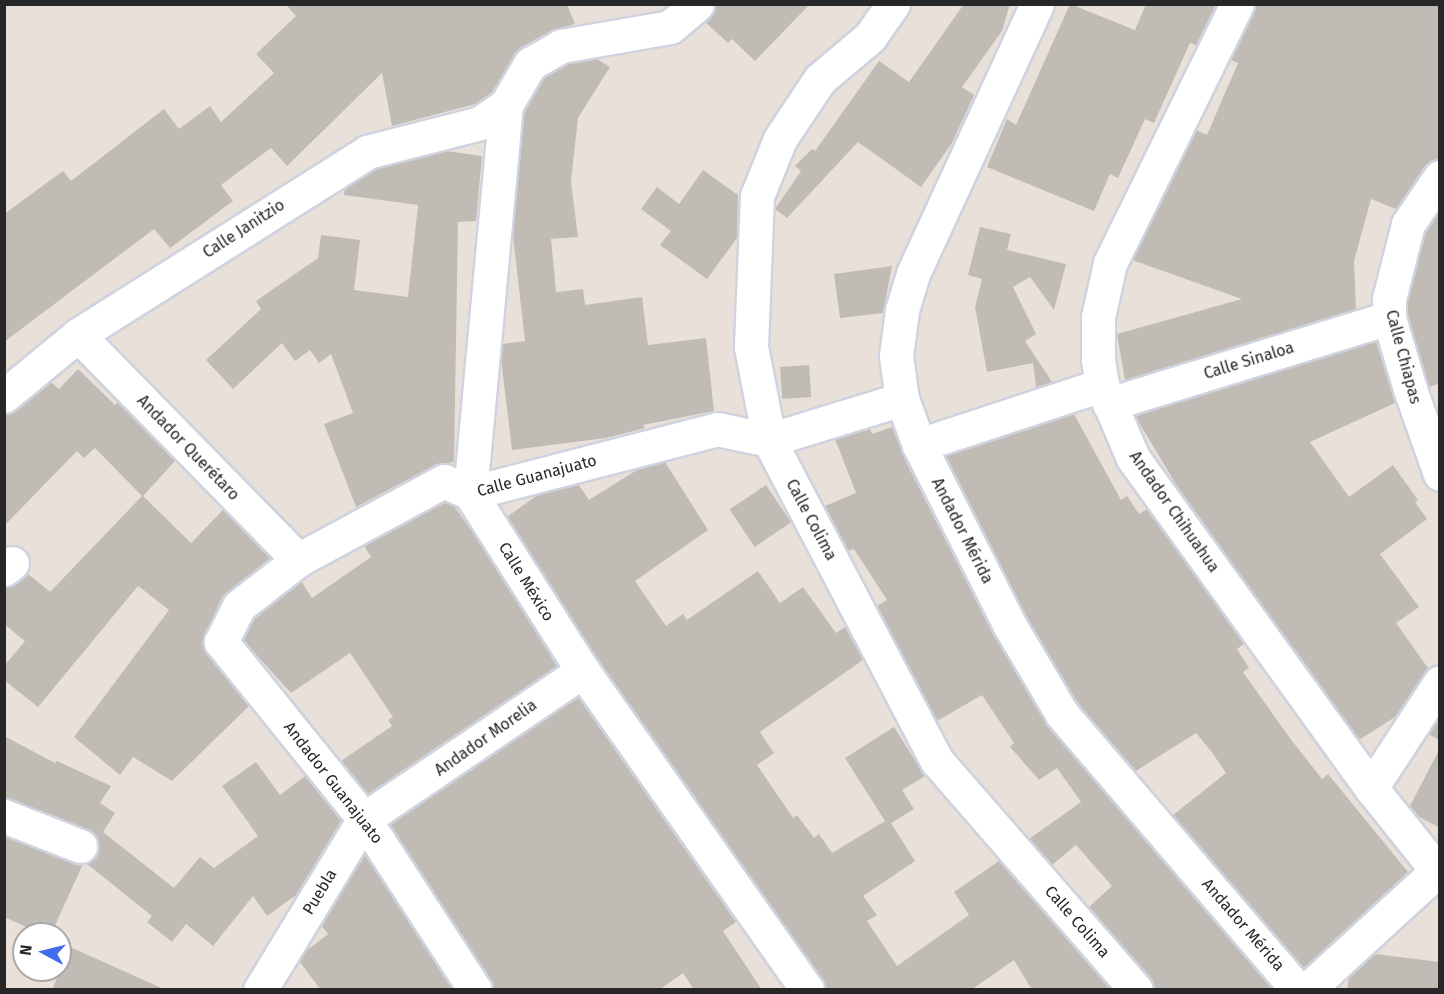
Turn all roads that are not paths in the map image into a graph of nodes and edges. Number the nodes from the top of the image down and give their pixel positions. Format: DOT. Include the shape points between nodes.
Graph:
graph roads {
  1 [pos="697,4"];
  2 [pos="893,4"];
  3 [pos="1037,4"];
  4 [pos="1237,4"];
  5 [pos="506,105"];
  6 [pos="1440,177"];
  7 [pos="1389,318"];
  8 [pos="78,335"];
  9 [pos="1106,395"];
  10 [pos="4,396"];
  11 [pos="902,399"];
  12 [pos="769,440"];
  13 [pos="918,446"];
  14 [pos="1440,474"];
  15 [pos="470,493"];
  16 [pos="298,560"];
  17 [pos="221,642"];
  18 [pos="583,671"];
  19 [pos="1440,682"];
  20 [pos="1371,788"];
  21 [pos="377,812"];
  22 [pos="4,816"];
  23 [pos="80,846"];
  24 [pos="1438,873"];
  25 [pos="466,985"];
  26 [pos="260,990"];
  27 [pos="807,990"];
  28 [pos="1136,990"];
  29 [pos="1298,990"];
  30 [pos="1307,990"];
  1 -- 5 [label="street" via="670,27 561,46 530,64"];
  2 -- 12 [label="street, Calle Colima" via="870,37 820,79 780,139 757,196 751,347"];
  3 -- 11 [label="street, Andador Mérida" via="913,274 902,311 896,356"];
  4 -- 9 [label="street, Andador Chihuahua" via="1110,263 1098,317 1098,360"];
  5 -- 8 [label="street, Calle Janitzio" via="480,123 367,152"];
  5 -- 15 [label="street"];
  6 -- 7 [label="street, Calle Chiapas" via="1408,224 1391,282"];
  7 -- 9 [label="street, Calle Sinaloa"];
  7 -- 14 [label="street, Calle Chiapas"];
  8 -- 10 [label="street, Calle Janitzio"];
  8 -- 16 [label="street, Andador Querétaro"];
  9 -- 13 [label="street, Calle Sinaloa"];
  9 -- 20 [label="street, Andador Chihuahua" via="1134,458"];
  11 -- 12 [label="street, Calle Guanajuato"];
  11 -- 13 [label="street, Andador Mérida"];
  12 -- 15 [label="street, Calle Guanajuato" via="717,429"];
  12 -- 28 [label="street, Calle Colima" via="937,761"];
  13 -- 29 [label="street, Andador Mérida" via="1009,624 1062,714"];
  15 -- 16 [label="street, Calle Guanajuato" via="444,481"];
  15 -- 18 [label="street, Calle México"];
  16 -- 17 [label="street, Calle Guanajuato" via="239,606"];
  17 -- 21 [label="street, Andador Guanajuato"];
  18 -- 21 [label="street, Andador Morelia"];
  18 -- 27 [label="street, Calle México"];
  19 -- 20 [label="street"];
  20 -- 24 [label="street, Andador Chihuahua"];
  21 -- 25 [label="street, Andador Guanajuato"];
  21 -- 26 [label="street, Puebla"];
  22 -- 23 [label="street"];
  24 -- 30 [label="street"];
}
